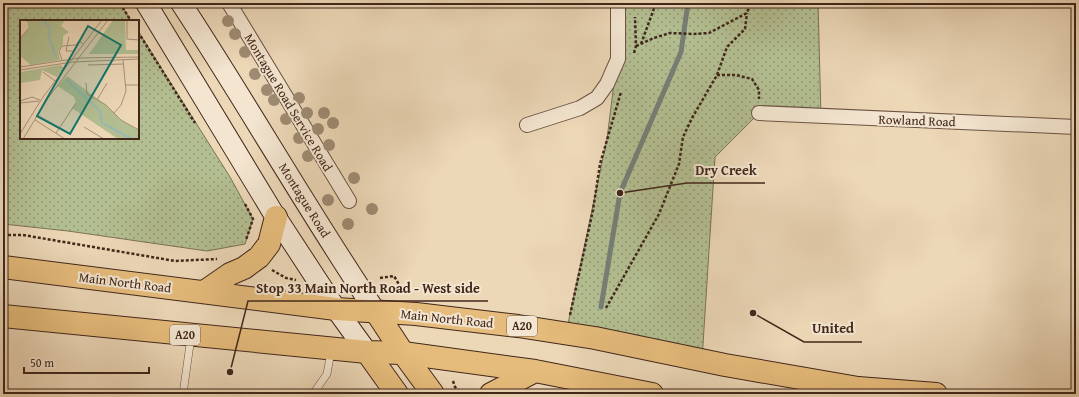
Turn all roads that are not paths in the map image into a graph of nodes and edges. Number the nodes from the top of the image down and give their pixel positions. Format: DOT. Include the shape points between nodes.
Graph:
graph roads {
  1 [pos="146,3"];
  2 [pos="181,3"];
  3 [pos="229,3"];
  4 [pos="618,3"];
  5 [pos="759,113"];
  6 [pos="527,125"];
  7 [pos="1076,127"];
  8 [pos="349,201"];
  9 [pos="276,217"];
  10 [pos="3,268"];
  11 [pos="204,292"];
  12 [pos="336,309"];
  13 [pos="376,312"];
  14 [pos="3,316"];
  15 [pos="191,335"];
  16 [pos="332,349"];
  17 [pos="368,352"];
  18 [pos="403,353"];
  19 [pos="535,371"];
  20 [pos="862,391"];
  21 [pos="183,394"];
  22 [pos="313,394"];
  23 [pos="397,394"];
  24 [pos="433,394"];
  25 [pos="491,394"];
  26 [pos="652,394"];
  27 [pos="936,394"];
  1 -- 9 [label="main road"];
  2 -- 13 [label="main road, Montague Road"];
  3 -- 8 [label="street, Montague Road Service Road"];
  4 -- 6 [label="street" via="618,58 607,84 597,98 580,108"];
  5 -- 7 [label="street, Rowland Road"];
  9 -- 11 [label="main road" via="269,244 259,257"];
  9 -- 12 [label="main road"];
  10 -- 11 [label="main road, Main North Road / A20"];
  11 -- 12 [label="main road, Main North Road / A20"];
  12 -- 13 [label="main road, Main North Road / A20"];
  12 -- 17 [label="main road"];
  13 -- 18 [label="main road, Montague Road"];
  13 -- 20 [label="main road, Main North Road / A20" via="416,314 566,333"];
  14 -- 15 [label="main road, A20"];
  15 -- 16 [label="main road, A20"];
  15 -- 21 [label="lane"];
  16 -- 17 [label="main road, A20"];
  16 -- 22 [label="lane" via="327,374"];
  17 -- 18 [label="main road, A20"];
  17 -- 23 [label="main road"];
  18 -- 19 [label="main road, A20"];
  18 -- 24 [label="main road, Montague Road"];
  19 -- 25 [label="main road"];
  19 -- 26 [label="main road, A20"];
  20 -- 27 [label="main road, Main North Road / A20"];
}
